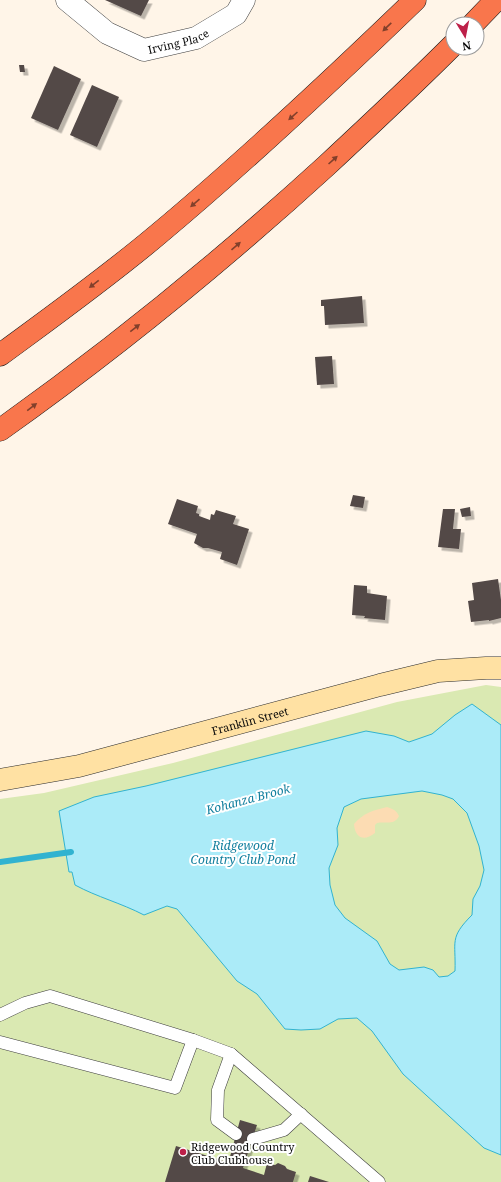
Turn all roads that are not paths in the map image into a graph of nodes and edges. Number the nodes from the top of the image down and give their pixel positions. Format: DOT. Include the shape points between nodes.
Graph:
graph roads {
  1 [pos="67,0"];
  2 [pos="244,0"];
  3 [pos="415,0"];
  4 [pos="496,0"];
  5 [pos="481,16"];
  6 [pos="445,53"];
  7 [pos="0,355"];
  8 [pos="0,430"];
  9 [pos="501,668"];
  10 [pos="0,780"];
  11 [pos="0,1015"];
  12 [pos="193,1040"];
  13 [pos="0,1042"];
  14 [pos="231,1054"];
  15 [pos="301,1114"];
  16 [pos="236,1134"];
  17 [pos="253,1139"];
  18 [pos="380,1182"];
  1 -- 2 [label="street, Irving Place" via="106,33 144,50 196,38 236,14"];
  3 -- 7 [label="highway, one-way" via="316,95 162,232"];
  4 -- 5 [label="highway"];
  8 -- 6 [label="highway, one-way" via="194,282 357,138"];
  9 -- 10 [label="main road, Franklin Street" via="438,671 86,764"];
  11 -- 12 [label="lane" via="25,1003 50,996"];
  12 -- 13 [label="lane" via="175,1088"];
  12 -- 14 [label="lane"];
  14 -- 15 [label="lane"];
  14 -- 16 [label="lane" via="218,1090 218,1120"];
  15 -- 17 [label="lane" via="284,1130"];
  15 -- 18 [label="lane"];
}
